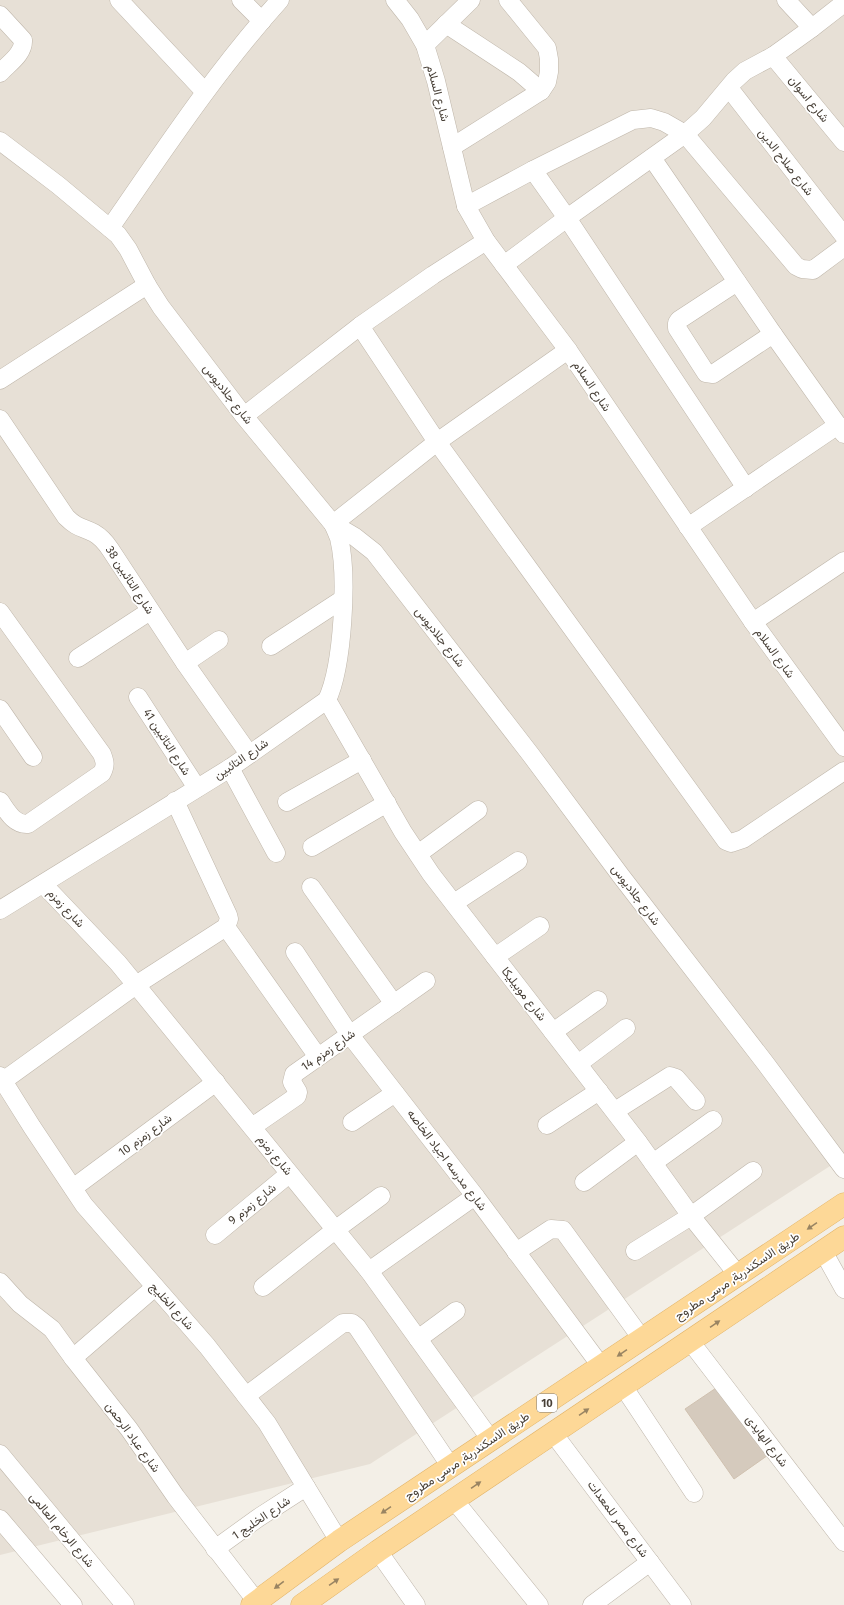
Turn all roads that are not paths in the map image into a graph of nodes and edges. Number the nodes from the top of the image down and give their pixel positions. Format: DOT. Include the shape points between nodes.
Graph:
graph roads {
  1 [pos="242,0"];
  2 [pos="280,0"];
  3 [pos="395,0"];
  4 [pos="471,0"];
  5 [pos="508,0"];
  6 [pos="786,0"];
  7 [pos="121,1"];
  8 [pos="844,3"];
  9 [pos="0,15"];
  10 [pos="262,21"];
  11 [pos="446,24"];
  12 [pos="812,28"];
  13 [pos="424,45"];
  14 [pos="773,56"];
  15 [pos="0,73"];
  16 [pos="729,88"];
  17 [pos="540,91"];
  18 [pos="205,92"];
  19 [pos="685,134"];
  20 [pos="0,141"];
  21 [pos="844,142"];
  22 [pos="452,147"];
  23 [pos="652,158"];
  24 [pos="533,170"];
  25 [pos="466,206"];
  26 [pos="566,218"];
  27 [pos="110,228"];
  28 [pos="844,236"];
  29 [pos="486,241"];
  30 [pos="844,247"];
  31 [pos="504,265"];
  32 [pos="737,282"];
  33 [pos="147,286"];
  34 [pos="360,326"];
  35 [pos="773,334"];
  36 [pos="568,350"];
  37 [pos="0,380"];
  38 [pos="244,416"];
  39 [pos="0,419"];
  40 [pos="841,429"];
  41 [pos="437,442"];
  42 [pos="746,488"];
  43 [pos="332,524"];
  44 [pos="688,527"];
  45 [pos="844,561"];
  46 [pos="343,599"];
  47 [pos="150,611"];
  48 [pos="0,612"];
  49 [pos="753,622"];
  50 [pos="219,640"];
  51 [pos="271,646"];
  52 [pos="78,658"];
  53 [pos="185,663"];
  54 [pos="138,697"];
  55 [pos="327,700"];
  56 [pos="0,709"];
  57 [pos="844,747"];
  58 [pos="249,754"];
  59 [pos="33,757"];
  60 [pos="362,760"];
  61 [pos="230,768"];
  62 [pos="844,771"];
  63 [pos="197,788"];
  64 [pos="0,801"];
  65 [pos="175,801"];
  66 [pos="287,802"];
  67 [pos="387,803"];
  68 [pos="478,810"];
  69 [pos="312,847"];
  70 [pos="276,853"];
  71 [pos="418,854"];
  72 [pos="518,861"];
  73 [pos="43,884"];
  74 [pos="311,887"];
  75 [pos="454,903"];
  76 [pos="2,905"];
  77 [pos="540,926"];
  78 [pos="226,927"];
  79 [pos="295,952"];
  80 [pos="495,957"];
  81 [pos="426,981"];
  82 [pos="136,985"];
  83 [pos="598,1000"];
  84 [pos="394,1004"];
  85 [pos="626,1028"];
  86 [pos="553,1032"];
  87 [pos="350,1035"];
  88 [pos="318,1057"];
  89 [pos="578,1064"];
  90 [pos="2,1078"];
  91 [pos="216,1082"];
  92 [pos="599,1091"];
  93 [pos="395,1093"];
  94 [pos="696,1101"];
  95 [pos="615,1111"];
  96 [pos="714,1120"];
  97 [pos="352,1122"];
  98 [pos="547,1125"];
  99 [pos="252,1127"];
  100 [pos="638,1142"];
  101 [pos="653,1162"];
  102 [pos="844,1169"];
  103 [pos="753,1171"];
  104 [pos="289,1174"];
  105 [pos="584,1182"];
  106 [pos="73,1188"];
  107 [pos="382,1196"];
  108 [pos="475,1196"];
  109 [pos="844,1204"];
  110 [pos="691,1216"];
  111 [pos="335,1230"];
  112 [pos="215,1235"];
  113 [pos="844,1237"];
  114 [pos="635,1251"];
  115 [pos="823,1251"];
  116 [pos="516,1252"];
  117 [pos="369,1271"];
  118 [pos="738,1275"];
  119 [pos="0,1282"];
  120 [pos="155,1287"];
  121 [pos="263,1287"];
  122 [pos="844,1289"];
  123 [pos="456,1311"];
  124 [pos="418,1339"];
  125 [pos="642,1339"];
  126 [pos="690,1341"];
  127 [pos="73,1358"];
  128 [pos="601,1366"];
  129 [pos="624,1386"];
  130 [pos="246,1396"];
  131 [pos="553,1433"];
  132 [pos="491,1440"];
  133 [pos="0,1454"];
  134 [pos="451,1467"];
  135 [pos="306,1487"];
  136 [pos="694,1493"];
  137 [pos="454,1500"];
  138 [pos="0,1519"];
  139 [pos="842,1537"];
  140 [pos="339,1541"];
  141 [pos="215,1549"];
  142 [pos="378,1551"];
  143 [pos="650,1562"];
  144 [pos="255,1603"];
  145 [pos="73,1605"];
  146 [pos="125,1605"];
  147 [pos="302,1605"];
  148 [pos="416,1605"];
  149 [pos="539,1605"];
  150 [pos="592,1605"];
  151 [pos="682,1605"];
  1 -- 10 [label="street"];
  2 -- 10 [label="street"];
  3 -- 13 [label="street, شارع السلام" via="410,18"];
  4 -- 11 [label="street"];
  5 -- 17 [label="street" via="547,48 549,72 547,82"];
  6 -- 12 [label="street"];
  7 -- 18 [label="street"];
  8 -- 12 [label="street"];
  9 -- 15 [label="street" via="23,40 23,45"];
  10 -- 18 [label="street"];
  11 -- 13 [label="street"];
  11 -- 17 [label="street" via="519,72"];
  12 -- 14 [label="street"];
  13 -- 22 [label="street, شارع السلام" via="436,81"];
  14 -- 16 [label="street" via="745,71"];
  14 -- 21 [label="street, شارع اسوان"];
  16 -- 19 [label="street"];
  16 -- 28 [label="street, شارع صلاح الدين"];
  17 -- 22 [label="street"];
  18 -- 27 [label="street"];
  19 -- 23 [label="street"];
  19 -- 24 [label="street" via="651,118 633,120"];
  19 -- 30 [label="street" via="796,266 808,271 813,270"];
  20 -- 27 [label="street, شارع جلاديوس"];
  22 -- 25 [label="street, شارع السلام"];
  23 -- 26 [label="street"];
  23 -- 32 [label="street"];
  24 -- 25 [label="street"];
  24 -- 26 [label="street"];
  25 -- 29 [label="street, شارع السلام"];
  26 -- 31 [label="street"];
  26 -- 42 [label="street"];
  27 -- 33 [label="street, شارع جلاديوس" via="123,241"];
  29 -- 31 [label="street, شارع السلام"];
  29 -- 34 [label="street"];
  31 -- 36 [label="street, شارع السلام"];
  32 -- 35 [label="street"];
  32 -- 35 [label="street" via="677,323 677,328 706,373 713,374"];
  33 -- 37 [label="street"];
  33 -- 38 [label="street, شارع جلاديوس"];
  34 -- 38 [label="street"];
  34 -- 41 [label="street"];
  35 -- 40 [label="street"];
  36 -- 41 [label="street"];
  36 -- 44 [label="street, شارع السلام"];
  38 -- 43 [label="street, شارع جلاديوس"];
  39 -- 47 [label="street, شارع التائبين 38" via="66,517 79,528 95,533 103,539"];
  40 -- 42 [label="street"];
  41 -- 43 [label="street"];
  41 -- 62 [label="street" via="726,841 731,843 742,839"];
  42 -- 44 [label="street"];
  43 -- 46 [label="street" via="341,551"];
  43 -- 102 [label="street, شارع جلاديوس" via="374,552"];
  44 -- 49 [label="street, شارع السلام"];
  45 -- 49 [label="street"];
  46 -- 51 [label="street"];
  46 -- 55 [label="street" via="336,669 332,690"];
  47 -- 52 [label="street"];
  47 -- 53 [label="street, شارع التائبين 38"];
  48 -- 64 [label="street" via="102,754 105,767 102,773 28,824 17,822"];
  49 -- 57 [label="street, شارع السلام"];
  50 -- 53 [label="street"];
  53 -- 58 [label="street, شارع التائبين 38"];
  54 -- 63 [label="street, شارع التائبين 41"];
  55 -- 58 [label="street, شارع التائبين"];
  55 -- 60 [label="street, شارع موبيليكا"];
  56 -- 59 [label="street"];
  58 -- 61 [label="street, شارع التائبين"];
  60 -- 66 [label="street"];
  60 -- 67 [label="street, شارع موبيليكا"];
  61 -- 63 [label="street, شارع التائبين"];
  61 -- 70 [label="street"];
  63 -- 65 [label="street, شارع التائبين"];
  65 -- 73 [label="street, شارع التائبين"];
  65 -- 78 [label="street" via="228,915"];
  67 -- 69 [label="street"];
  67 -- 71 [label="street, شارع موبيليكا"];
  68 -- 71 [label="street"];
  71 -- 75 [label="street, شارع موبيليكا"];
  72 -- 75 [label="street"];
  73 -- 76 [label="street, شارع التائبين"];
  73 -- 82 [label="street, شارع زمزم"];
  74 -- 84 [label="street"];
  75 -- 80 [label="street, شارع موبيليكا"];
  77 -- 80 [label="street"];
  78 -- 82 [label="street"];
  78 -- 88 [label="street"];
  79 -- 87 [label="street, شارع مدرسه اجياد الخاصه"];
  80 -- 86 [label="street, شارع موبيليكا"];
  81 -- 84 [label="street, شارع زمزم 14"];
  82 -- 90 [label="street"];
  82 -- 91 [label="street, شارع زمزم"];
  83 -- 86 [label="street"];
  84 -- 87 [label="street, شارع زمزم 14"];
  85 -- 89 [label="street"];
  86 -- 89 [label="street, شارع موبيليكا"];
  87 -- 88 [label="street, شارع زمزم 14"];
  87 -- 93 [label="street, شارع مدرسه اجياد الخاصه"];
  88 -- 99 [label="street, شارع زمزم 14" via="294,1074 292,1079 298,1092 296,1097"];
  89 -- 92 [label="street, شارع موبيليكا"];
  90 -- 106 [label="street, شارع الخليج"];
  91 -- 99 [label="street, شارع زمزم"];
  91 -- 106 [label="street, شارع زمزم 10"];
  92 -- 95 [label="street, شارع موبيليكا"];
  92 -- 98 [label="street"];
  93 -- 97 [label="street"];
  93 -- 108 [label="street, شارع مدرسه اجياد الخاصه"];
  94 -- 95 [label="street" via="676,1078 670,1076"];
  95 -- 100 [label="street, شارع موبيليكا"];
  96 -- 101 [label="street"];
  99 -- 104 [label="street, شارع زمزم"];
  100 -- 101 [label="street, شارع موبيليكا"];
  100 -- 105 [label="street"];
  101 -- 110 [label="street, شارع موبيليكا"];
  103 -- 110 [label="street"];
  104 -- 111 [label="street, شارع زمزم"];
  104 -- 112 [label="street, شارع زمزم 9"];
  106 -- 120 [label="street, شارع الخليج" via="84,1205"];
  107 -- 111 [label="street"];
  108 -- 116 [label="street, شارع مدرسه اجياد الخاصه"];
  108 -- 117 [label="street"];
  109 -- 118 [label="main road, طريق الاسكندرية, مرسى مطروح / 10, one-way"];
  110 -- 114 [label="street"];
  110 -- 118 [label="street, شارع موبيليكا"];
  111 -- 117 [label="street, شارع زمزم"];
  111 -- 121 [label="street"];
  113 -- 115 [label="main road, 10"];
  115 -- 122 [label="street"];
  126 -- 115 [label="main road, 10, one-way"];
  116 -- 125 [label="street" via="551,1229 564,1230"];
  116 -- 128 [label="street, شارع مدرسه اجياد الخاصه"];
  117 -- 124 [label="street, شارع زمزم"];
  118 -- 125 [label="main road, طريق الاسكندرية, مرسى مطروح / 10"];
  119 -- 127 [label="street, شارع عباد الرحمن" via="20,1304 52,1328"];
  120 -- 127 [label="street"];
  120 -- 130 [label="street, شارع الخليج" via="207,1346"];
  123 -- 124 [label="street"];
  124 -- 132 [label="street, شارع زمزم"];
  125 -- 128 [label="main road, طريق الاسكندرية, مرسى مطروح / 10, one-way"];
  126 -- 129 [label="main road, 10"];
  126 -- 139 [label="street, شارع الهايدى"];
  127 -- 141 [label="street, شارع عباد الرحمن" via="129,1429"];
  128 -- 132 [label="main road, طريق الاسكندرية, مرسى مطروح / 10"];
  131 -- 129 [label="main road, 10, one-way"];
  129 -- 136 [label="street"];
  130 -- 134 [label="street" via="343,1323 352,1323"];
  130 -- 135 [label="street, شارع الخليج" via="267,1423"];
  137 -- 131 [label="main road, 10, one-way"];
  131 -- 143 [label="street, شارع مصر للمعدات"];
  132 -- 134 [label="main road, طريق الاسكندرية, مرسى مطروح / 10"];
  133 -- 146 [label="street, شارع الرخام العالمى"];
  134 -- 140 [label="main road, طريق الاسكندرية, مرسى مطروح / 10, one-way"];
  135 -- 140 [label="street, شارع الخليج"];
  135 -- 141 [label="street, شارع الخليج 1"];
  137 -- 142 [label="main road, 10"];
  137 -- 149 [label="street"];
  138 -- 145 [label="street"];
  140 -- 144 [label="main road, طريق الاسكندرية, مرسى مطروح / 10, one-way"];
  141 -- 144 [label="street, شارع عباد الرحمن"];
  147 -- 142 [label="main road, 10, one-way"];
  142 -- 148 [label="street"];
  143 -- 150 [label="street"];
  143 -- 151 [label="street, شارع مصر للمعدات"];
}
